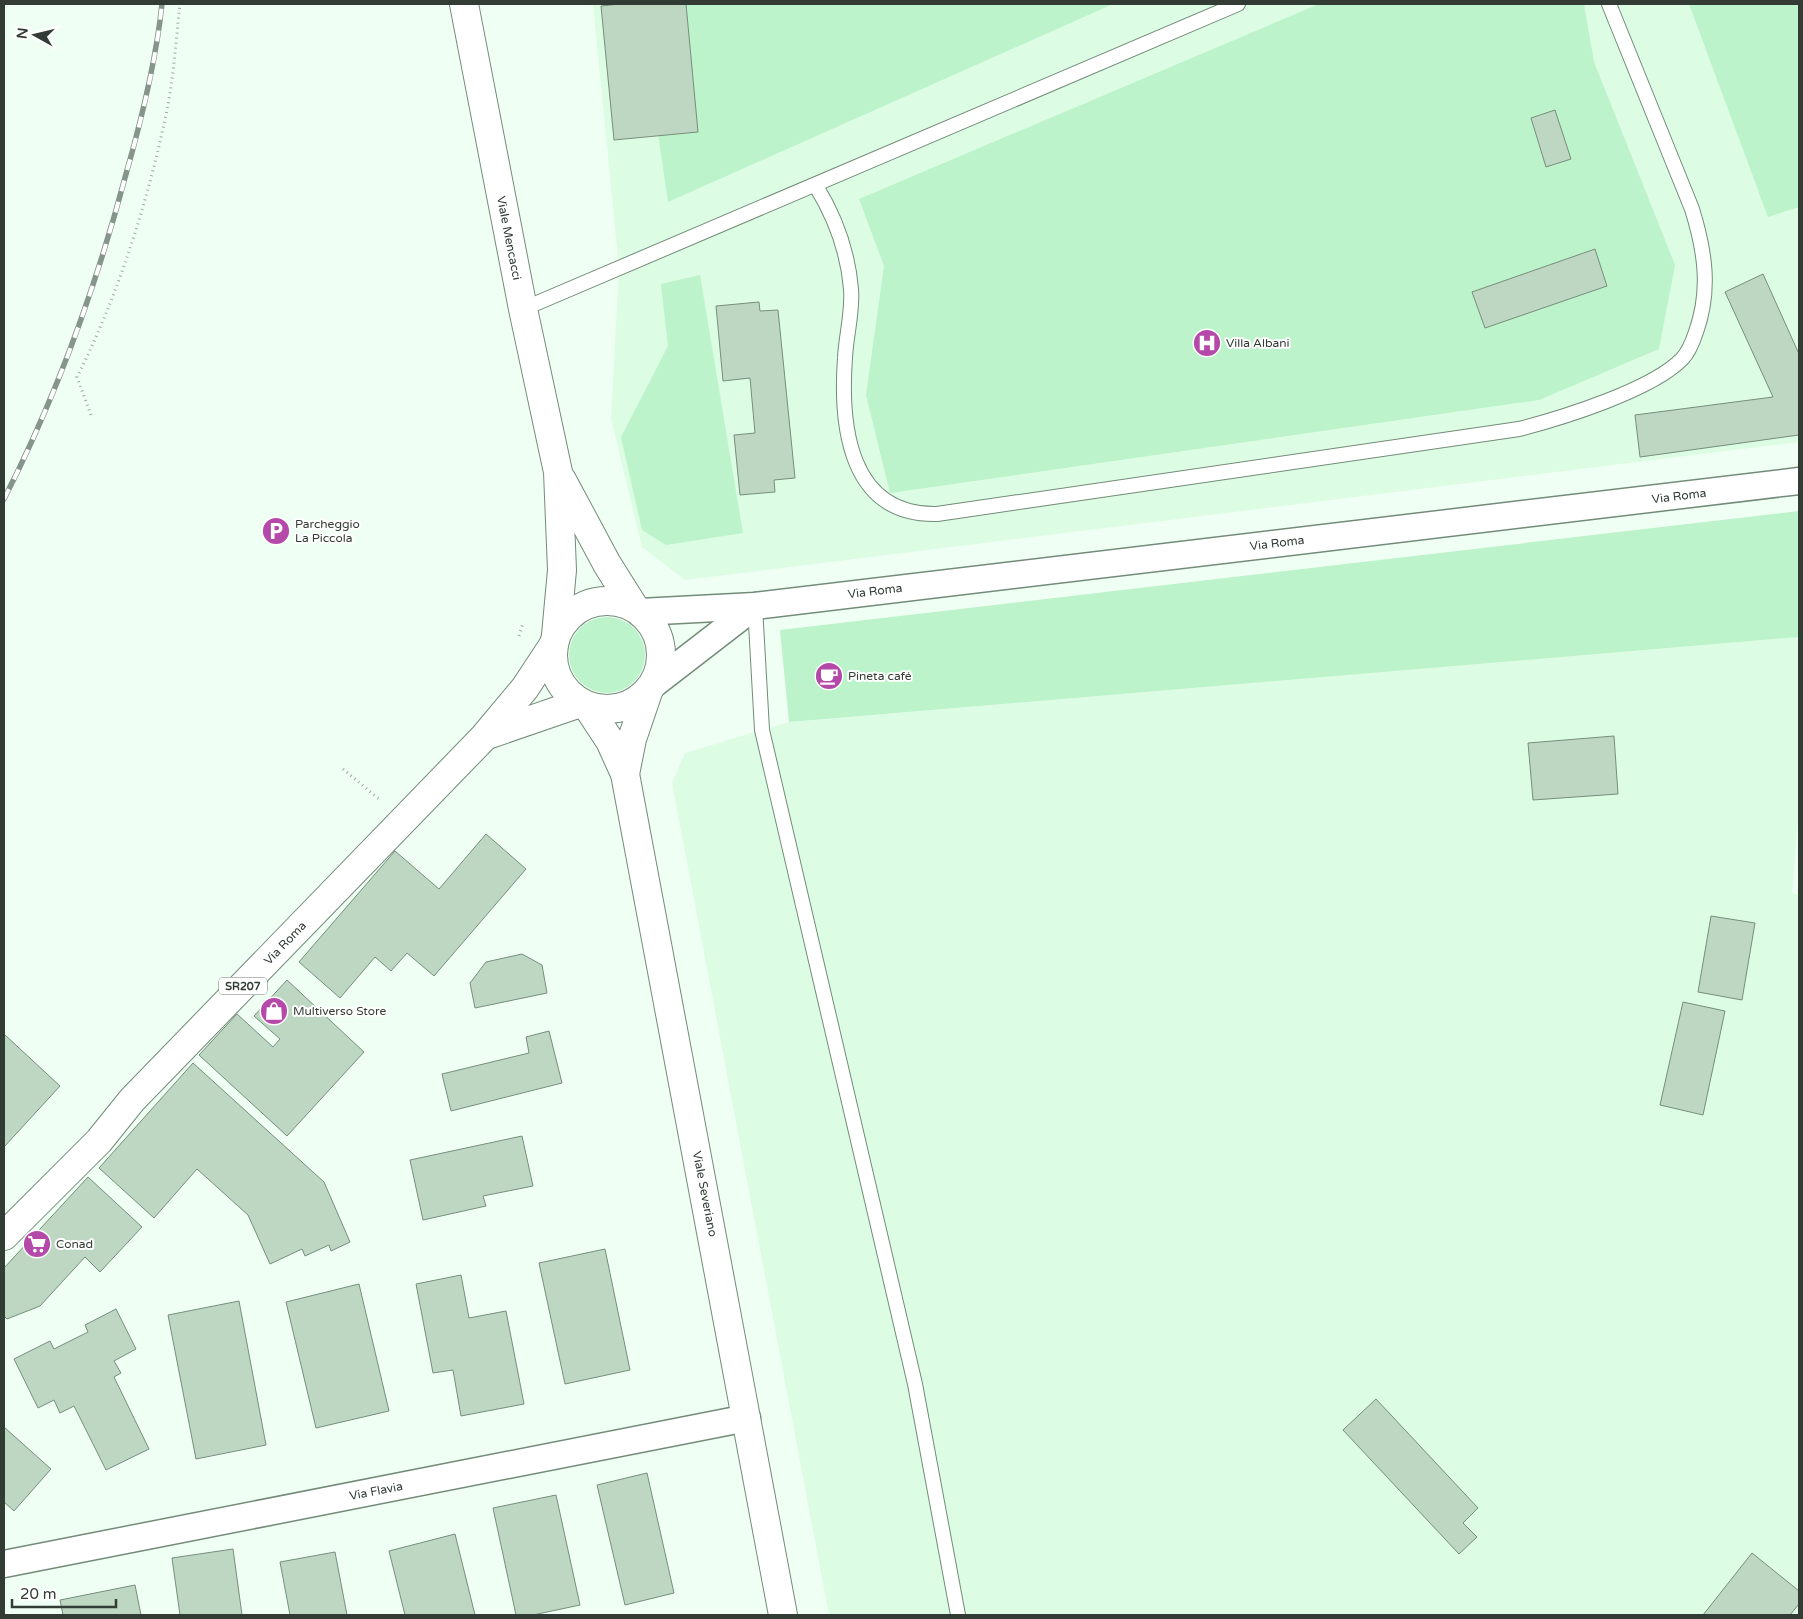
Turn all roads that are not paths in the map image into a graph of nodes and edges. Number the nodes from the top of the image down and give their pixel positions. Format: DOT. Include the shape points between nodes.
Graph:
graph roads {
  1 [pos="464,4"];
  2 [pos="1238,4"];
  3 [pos="1609,4"];
  4 [pos="816,186"];
  5 [pos="523,309"];
  6 [pos="558,472"];
  7 [pos="1799,481"];
  8 [pos="755,606"];
  9 [pos="637,610"];
  10 [pos="555,640"];
  11 [pos="651,688"];
  12 [pos="584,705"];
  13 [pos="484,736"];
  14 [pos="626,774"];
  15 [pos="4,1236"];
  16 [pos="748,1418"];
  17 [pos="4,1564"];
  18 [pos="783,1615"];
  19 [pos="958,1615"];
  1 -- 5 [label="main road, Viale Mencacci"];
  2 -- 4 [label="lane"];
  3 -- 4 [label="lane" via="1692,209 1704,256 1704,302 1693,340 1683,358 1669,369 1584,409 1519,430 937,514 902,510 883,501 870,487 852,453 844,401 851,290 849,274 838,226"];
  4 -- 5 [label="lane"];
  5 -- 6 [label="main road, Viale Mencacci"];
  6 -- 9 [label="main road, Viale Mencacci" via="607,564"];
  6 -- 10 [label="main road, Viale Mencacci" via="562,570"];
  7 -- 8 [label="street, Via Roma"];
  8 -- 9 [label="street, Via Roma"];
  8 -- 11 [label="street"];
  8 -- 19 [label="lane" via="762,730 915,1384"];
  9 -- 10 [label="main road" via="616,601 598,601 580,608 566,620"];
  9 -- 11 [label="main road" via="651,623 662,653 660,670"];
  10 -- 12 [label="main road" via="555,671 569,695"];
  10 -- 13 [label="main road, Via Roma" via="525,688"];
  11 -- 12 [label="main road" via="636,702 620,709 604,710"];
  11 -- 14 [label="main road, Viale Severiano" via="632,739"];
  12 -- 13 [label="main road, Via Roma" via="525,720"];
  12 -- 14 [label="main road, Viale Severiano" via="610,741"];
  13 -- 15 [label="main road, Via Roma / SR207" via="139,1093 99,1141"];
  14 -- 16 [label="main road, Viale Severiano"];
  16 -- 17 [label="street, Via Flavia"];
  16 -- 18 [label="main road, Viale Severiano"];
}
